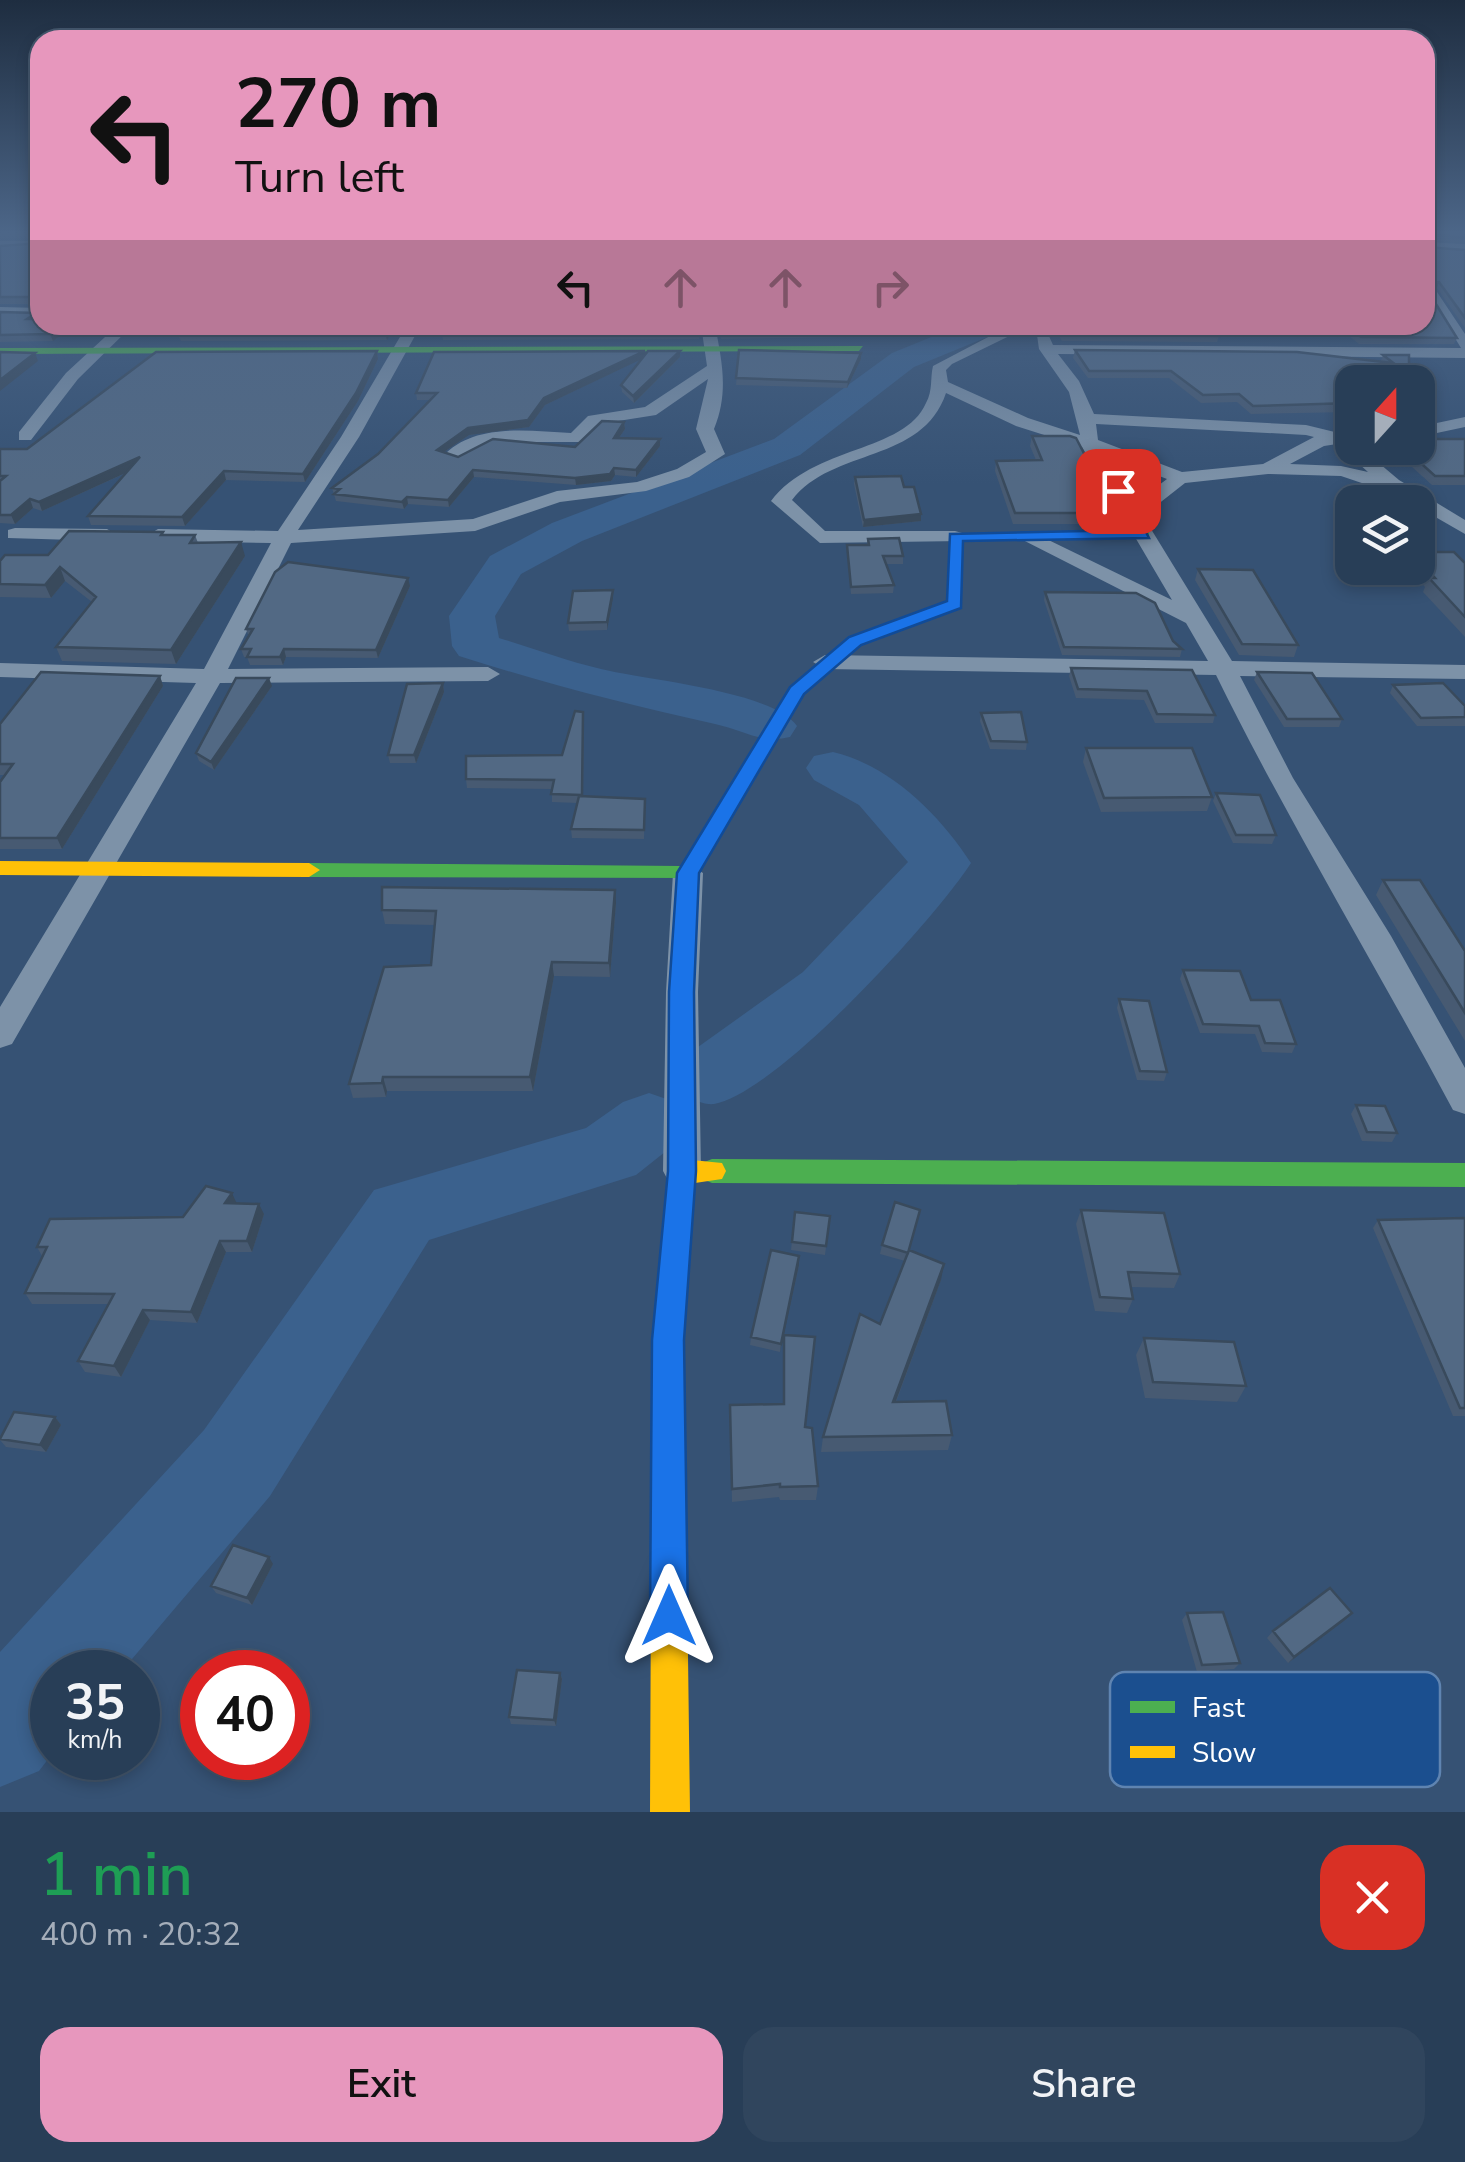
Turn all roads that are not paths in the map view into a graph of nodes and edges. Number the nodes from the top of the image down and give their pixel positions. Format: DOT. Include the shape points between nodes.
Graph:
graph roads {
  1 [pos="1442,315"];
  2 [pos="115,335"];
  3 [pos="409,335"];
  4 [pos="1002,335"];
  5 [pos="1040,335"];
  6 [pos="1465,345"];
  7 [pos="712,346"];
  8 [pos="859,348"];
  9 [pos="1046,349"];
  10 [pos="0,351"];
  11 [pos="98,351"];
  12 [pos="402,351"];
  13 [pos="1465,353"];
  14 [pos="941,385"];
  15 [pos="1090,418"];
  16 [pos="1465,422"];
  17 [pos="1435,428"];
  18 [pos="25,436"];
  19 [pos="1335,436"];
  20 [pos="1335,440"];
  21 [pos="1089,443"];
  22 [pos="451,457"];
  23 [pos="1136,461"];
  24 [pos="1373,465"];
  25 [pos="1267,469"];
  26 [pos="1180,478"];
  27 [pos="1392,484"];
  28 [pos="1138,525"];
  29 [pos="1465,528"];
  30 [pos="1025,536"];
  31 [pos="284,537"];
  32 [pos="955,537"];
  33 [pos="12,553"];
  34 [pos="1196,619"];
  35 [pos="826,662"];
  36 [pos="1225,669"];
  37 [pos="0,670"];
  38 [pos="1465,672"];
  39 [pos="488,674"];
  40 [pos="212,676"];
  41 [pos="0,868"];
  42 [pos="97,871"];
  43 [pos="688,873"];
  44 [pos="0,1036"];
  45 [pos="1465,1100"];
  46 [pos="682,1171"];
  47 [pos="1465,1175"];
  48 [pos="670,1812"];
  1 -- 6 [label="street"];
  2 -- 11 [label="street"];
  3 -- 12 [label="street"];
  4 -- 14 [label="street" via="947,361 938,370"];
  5 -- 9 [label="street"];
  7 -- 8 [label="street"];
  7 -- 12 [label="street"];
  7 -- 22 [label="street" via="650,411 594,420 575,438 501,435 464,444"];
  7 -- 31 [label="street" via="715,411 706,429 716,454 683,473 639,487 557,497 475,525"];
  9 -- 13 [label="street"];
  9 -- 15 [label="street" via="1072,380"];
  10 -- 11 [label="street"];
  11 -- 12 [label="street"];
  11 -- 18 [label="street"];
  12 -- 31 [label="street"];
  14 -- 21 [label="street"];
  14 -- 32 [label="street" via="936,411 911,434 802,477 782,500 820,537"];
  15 -- 19 [label="street"];
  15 -- 21 [label="street"];
  15 -- 23 [label="street" via="1122,436"];
  16 -- 17 [label="street"];
  20 -- 25 [label="street"];
  21 -- 23 [label="street"];
  21 -- 28 [label="street"];
  23 -- 26 [label="street"];
  24 -- 27 [label="street"];
  25 -- 26 [label="street"];
  25 -- 27 [label="street" via="1341,471"];
  26 -- 28 [label="street"];
  27 -- 29 [label="street"];
  28 -- 30 [label="street"];
  28 -- 34 [label="street"];
  30 -- 32 [label="street"];
  30 -- 34 [label="street"];
  31 -- 33 [label="street" via="15,534 24,542"];
  31 -- 40 [label="street"];
  32 -- 35 [label="street" via="956,604 855,641"];
  34 -- 36 [label="street"];
  35 -- 36 [label="street"];
  35 -- 43 [label="street" via="796,690"];
  36 -- 38 [label="street"];
  36 -- 45 [label="street"];
  37 -- 40 [label="street"];
  39 -- 40 [label="street"];
  40 -- 42 [label="street"];
  41 -- 42 [label="street"];
  42 -- 43 [label="street"];
  42 -- 44 [label="street"];
  43 -- 46 [label="street"];
  46 -- 47 [label="street"];
  46 -- 48 [label="street" via="668,1340"];
}
